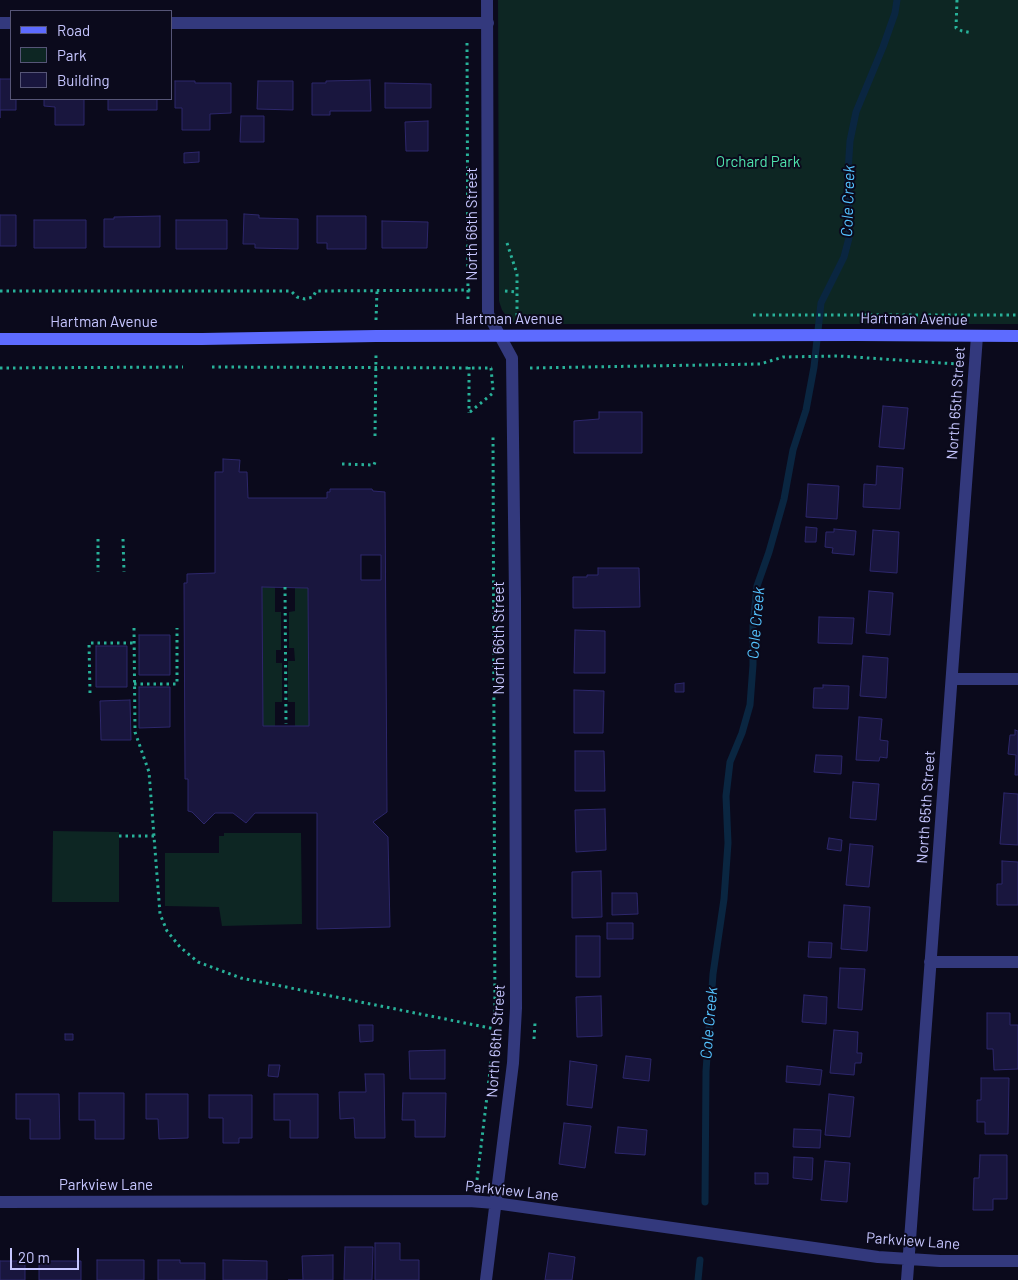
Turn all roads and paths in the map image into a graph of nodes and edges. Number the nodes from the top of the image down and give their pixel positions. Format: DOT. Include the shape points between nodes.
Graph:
graph roads {
  1 [pos="487,0"];
  2 [pos="957,0"];
  3 [pos="172,23"];
  4 [pos="488,23"];
  5 [pos="972,32"];
  6 [pos="467,43"];
  7 [pos="0,291"];
  8 [pos="516,292"];
  9 [pos="752,315"];
  10 [pos="1018,315"];
  11 [pos="527,317"];
  12 [pos="501,336"];
  13 [pos="977,336"];
  14 [pos="1018,336"];
  15 [pos="0,339"];
  16 [pos="975,362"];
  17 [pos="183,367"];
  18 [pos="212,367"];
  19 [pos="469,367"];
  20 [pos="532,367"];
  21 [pos="0,368"];
  22 [pos="375,368"];
  23 [pos="493,393"];
  24 [pos="493,402"];
  25 [pos="493,432"];
  26 [pos="375,436"];
  27 [pos="375,462"];
  28 [pos="342,464"];
  29 [pos="98,539"];
  30 [pos="123,539"];
  31 [pos="98,572"];
  32 [pos="124,572"];
  33 [pos="285,587"];
  34 [pos="134,628"];
  35 [pos="177,628"];
  36 [pos="134,643"];
  37 [pos="952,679"];
  38 [pos="1018,679"];
  39 [pos="134,684"];
  40 [pos="90,693"];
  41 [pos="286,724"];
  42 [pos="119,836"];
  43 [pos="154,836"];
  44 [pos="930,962"];
  45 [pos="1018,962"];
  46 [pos="495,1029"];
  47 [pos="477,1180"];
  48 [pos="0,1202"];
  49 [pos="496,1203"];
  50 [pos="908,1259"];
  51 [pos="1018,1261"];
  52 [pos="486,1280"];
  53 [pos="907,1280"];
  1 -- 4 [label="street, North 66th Street"];
  2 -- 5 [label="path" via="956,28"];
  3 -- 4 [label="street"];
  4 -- 12 [label="street, North 66th Street" via="488,314"];
  6 -- 7 [label="path" via="468,290 316,291 313,297 305,299 291,291"];
  8 -- 11 [label="path" via="517,317"];
  9 -- 10 [label="path"];
  12 -- 13 [label="main road, Hartman Avenue"];
  12 -- 15 [label="main road, Hartman Avenue"];
  12 -- 49 [label="street, North 66th Street" via="512,358 516,1008 513,1063"];
  13 -- 14 [label="main road, Hartman Avenue"];
  13 -- 16 [label="street, North 65th Street"];
  16 -- 20 [label="path" via="954,364 839,356 783,357 760,364"];
  16 -- 37 [label="street, North 65th Street"];
  17 -- 21 [label="path"];
  18 -- 22 [label="path"];
  19 -- 22 [label="path"];
  19 -- 23 [label="path" via="491,368"];
  19 -- 23 [label="path" via="469,413"];
  22 -- 26 [label="path"];
  23 -- 24 [label="path"];
  25 -- 46 [label="path"];
  27 -- 28 [label="path" via="374,465"];
  29 -- 31 [label="path"];
  30 -- 32 [label="path"];
  33 -- 41 [label="path"];
  34 -- 36 [label="path"];
  35 -- 39 [label="path" via="177,684"];
  36 -- 39 [label="path"];
  36 -- 40 [label="path" via="89,643"];
  37 -- 38 [label="street"];
  37 -- 44 [label="street, North 65th Street"];
  39 -- 43 [label="path" via="135,732 149,772"];
  42 -- 43 [label="path"];
  43 -- 46 [label="path" via="160,914 167,931 198,962 241,978"];
  44 -- 45 [label="street"];
  44 -- 50 [label="street, North 65th Street"];
  46 -- 47 [label="path"];
  48 -- 49 [label="street, Parkview Lane"];
  49 -- 50 [label="street, Parkview Lane"];
  49 -- 52 [label="street, North 66th Street"];
  50 -- 51 [label="street, Parkview Lane"];
  50 -- 53 [label="street, North 65th Street"];
}
